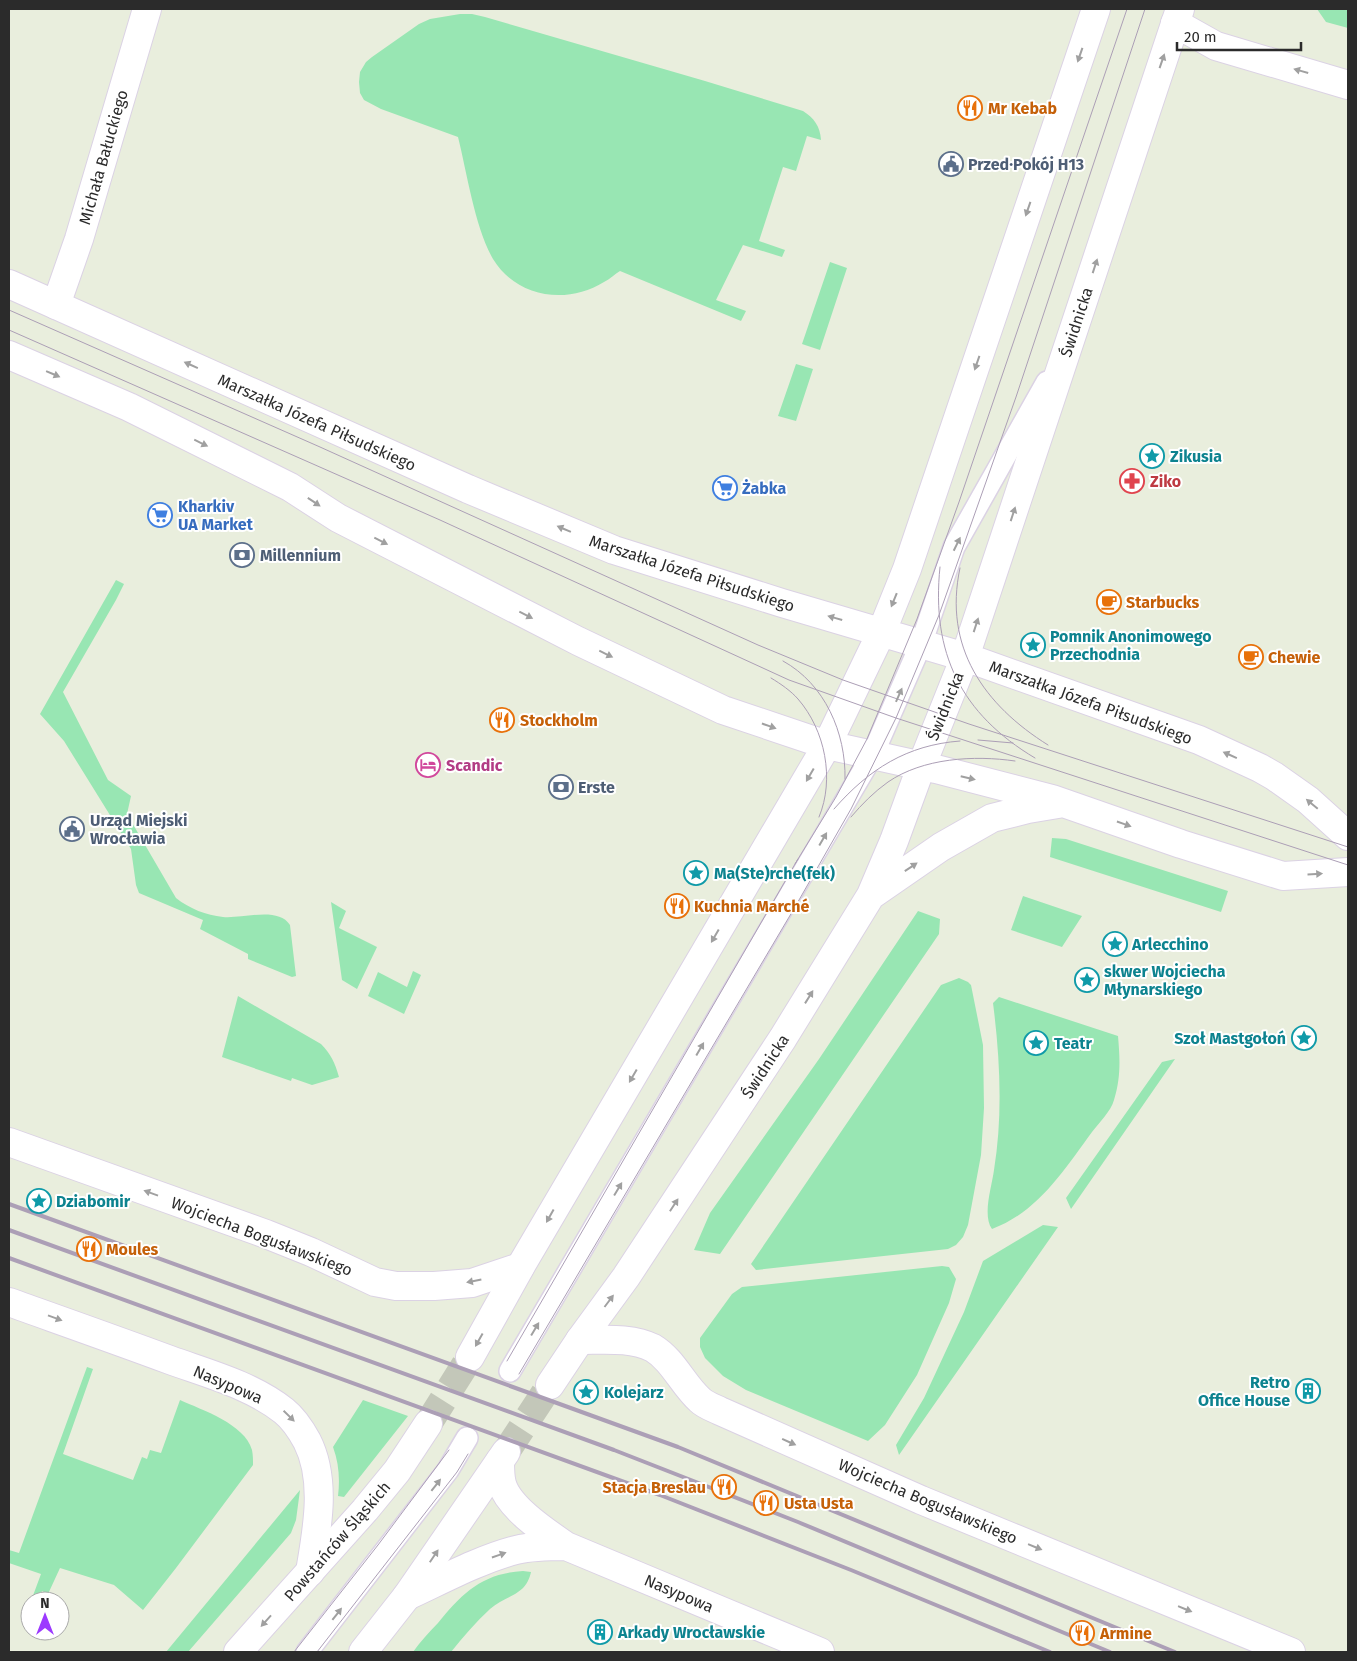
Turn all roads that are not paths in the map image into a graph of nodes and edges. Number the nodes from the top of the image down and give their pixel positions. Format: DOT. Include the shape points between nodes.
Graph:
graph roads {
  1 [pos="147,9"];
  2 [pos="1096,9"];
  3 [pos="1178,16"];
  4 [pos="1348,85"];
  5 [pos="9,284"];
  6 [pos="56,305"];
  7 [pos="1068,345"];
  8 [pos="9,355"];
  9 [pos="882,631"];
  10 [pos="921,644"];
  11 [pos="965,657"];
  12 [pos="827,745"];
  13 [pos="872,756"];
  14 [pos="921,767"];
  15 [pos="1066,803"];
  16 [pos="1348,836"];
  17 [pos="1348,872"];
  18 [pos="871,895"];
  19 [pos="9,1142"];
  20 [pos="520,1267"];
  21 [pos="9,1302"];
  22 [pos="580,1340"];
  23 [pos="470,1357"];
  24 [pos="510,1371"];
  25 [pos="550,1385"];
  26 [pos="428,1424"];
  27 [pos="468,1438"];
  28 [pos="566,1546"];
  29 [pos="310,1572"];
  30 [pos="407,1596"];
  31 [pos="238,1652"];
  32 [pos="307,1652"];
  33 [pos="363,1652"];
  34 [pos="820,1652"];
  35 [pos="1291,1652"];
  1 -- 6 [label="street, Michała Bałuckiego" via="79,239"];
  2 -- 9 [label="street, one-way" via="907,569"];
  4 -- 3 [label="street, one-way" via="1216,46"];
  7 -- 3 [label="street, Świdnicka, one-way"];
  5 -- 6 [label="street, Marszałka Józefa Piłsudskiego"];
  9 -- 6 [label="street, Marszałka Józefa Piłsudskiego, one-way" via="614,550 468,489"];
  10 -- 7 [label="lane, one-way" via="954,547"];
  11 -- 7 [label="street, Świdnicka, one-way"];
  8 -- 12 [label="street, one-way" via="129,407 290,486 338,518 680,690 723,710"];
  9 -- 10 [label="street, Marszałka Józefa Piłsudskiego"];
  9 -- 12 [label="street"];
  10 -- 11 [label="street, Marszałka Józefa Piłsudskiego"];
  13 -- 10 [label="lane, one-way"];
  11 -- 14 [label="street, Świdnicka"];
  16 -- 11 [label="street, Marszałka Józefa Piłsudskiego, one-way" via="1308,800 1260,768 1199,740"];
  12 -- 13 [label="street"];
  12 -- 20 [label="street, one-way"];
  13 -- 14 [label="street"];
  24 -- 13 [label="lane, one-way"];
  14 -- 15 [label="street, one-way"];
  14 -- 18 [label="street, Świdnicka"];
  15 -- 17 [label="street, one-way" via="1283,876"];
  18 -- 15 [label="street, one-way" via="941,847 992,818"];
  22 -- 18 [label="street, Świdnicka, one-way" via="626,1277 783,1038"];
  20 -- 19 [label="street, Wojciecha Bogusławskiego, one-way" via="472,1283 396,1286 374,1282 266,1234"];
  20 -- 23 [label="street, one-way"];
  21 -- 29 [label="street, Nasypowa, one-way" via="242,1386 285,1412 304,1435 316,1468 317,1532"];
  22 -- 25 [label="street"];
  22 -- 35 [label="street, Wojciecha Bogusławskiego, one-way" via="640,1343 666,1360 700,1400 720,1411 921,1500"];
  26 -- 29 [label="street, Powstańców Śląskich" via="397,1471"];
  32 -- 27 [label="lane, one-way" via="448,1470"];
  30 -- 28 [label="street, Nasypowa, one-way" via="495,1556 541,1546"];
  30 -- 28 [label="street, Nasypowa, one-way" via="503,1456 502,1484 507,1496 543,1530"];
  28 -- 34 [label="street, Nasypowa"];
  29 -- 31 [label="street, Powstańców Śląskich, one-way"];
  30 -- 33 [label="street"];
}
